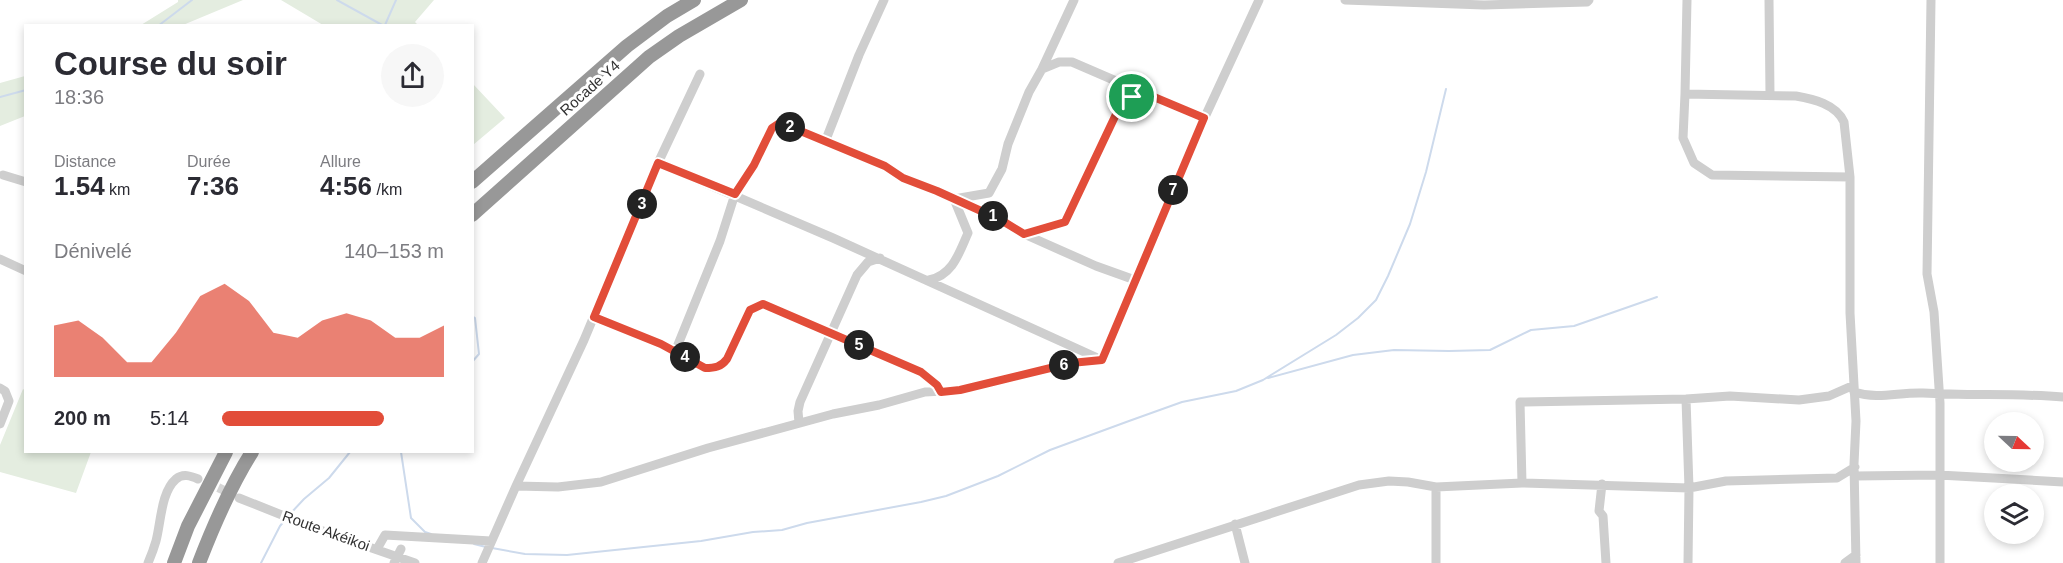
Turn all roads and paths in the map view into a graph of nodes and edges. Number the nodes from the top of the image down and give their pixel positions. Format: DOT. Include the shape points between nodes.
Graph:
graph roads {
  1 [pos="694,0"];
  2 [pos="741,0"];
  3 [pos="884,0"];
  4 [pos="1074,0"];
  5 [pos="1259,0"];
  6 [pos="1345,0"];
  7 [pos="1589,0"];
  8 [pos="1687,0"];
  9 [pos="1769,0"];
  10 [pos="1931,0"];
  11 [pos="1042,69"];
  12 [pos="700,74"];
  13 [pos="1142,92"];
  14 [pos="1685,94"];
  15 [pos="1770,94"];
  16 [pos="1204,118"];
  17 [pos="825,142"];
  18 [pos="658,163"];
  19 [pos="3,175"];
  20 [pos="1850,177"];
  21 [pos="474,180"];
  22 [pos="24,181"];
  23 [pos="735,194"];
  24 [pos="954,199"];
  25 [pos="474,213"];
  26 [pos="1024,234"];
  27 [pos="880,258"];
  28 [pos="0,259"];
  29 [pos="24,270"];
  30 [pos="928,280"];
  31 [pos="1135,280"];
  32 [pos="594,317"];
  33 [pos="830,333"];
  34 [pos="675,352"];
  35 [pos="1102,360"];
  36 [pos="0,388"];
  37 [pos="1854,388"];
  38 [pos="941,392"];
  39 [pos="1939,395"];
  40 [pos="2063,398"];
  41 [pos="1686,399"];
  42 [pos="799,423"];
  43 [pos="0,424"];
  44 [pos="225,453"];
  45 [pos="251,453"];
  46 [pos="1855,471"];
  47 [pos="1939,475"];
  48 [pos="198,479"];
  49 [pos="2063,482"];
  50 [pos="1522,483"];
  51 [pos="1602,484"];
  52 [pos="516,486"];
  53 [pos="1436,487"];
  54 [pos="1689,488"];
  55 [pos="239,498"];
  56 [pos="1235,524"];
  57 [pos="491,541"];
  58 [pos="377,549"];
  59 [pos="397,556"];
  60 [pos="1856,559"];
  61 [pos="148,563"];
  62 [pos="174,563"];
  63 [pos="199,563"];
  64 [pos="415,563"];
  65 [pos="482,563"];
  66 [pos="1118,563"];
  67 [pos="1245,563"];
  68 [pos="1436,563"];
  69 [pos="1606,563"];
  70 [pos="1688,563"];
  71 [pos="1845,563"];
  72 [pos="1940,563"];
  1 -- 21 [label="highway, Rocade Y4" via="627,46"];
  2 -- 25 [label="highway, Rocade Y4" via="649,57"];
  3 -- 17 [label="street"];
  4 -- 11 [label="street"];
  5 -- 16 [label="street"];
  6 -- 7 [label="street" via="1484,5"];
  8 -- 14 [label="street"];
  9 -- 15 [label="street"];
  10 -- 39 [label="street" via="1928,274"];
  11 -- 13 [label="street" via="1072,62"];
  11 -- 24 [label="street" via="989,192"];
  12 -- 18 [label="street"];
  13 -- 16 [label="street"];
  13 -- 26 [label="street" via="1125,100 1119,108 1065,222"];
  14 -- 15 [label="street"];
  14 -- 20 [label="street" via="1683,138 1694,163 1712,175"];
  15 -- 20 [label="street" via="1810,99 1840,114"];
  16 -- 31 [label="street"];
  17 -- 23 [label="street" via="778,124 772,128"];
  17 -- 24 [label="street"];
  18 -- 23 [label="street"];
  18 -- 32 [label="street"];
  19 -- 22 [label="street"];
  20 -- 37 [label="street"];
  23 -- 27 [label="street"];
  23 -- 34 [label="street"];
  24 -- 26 [label="street"];
  24 -- 30 [label="street" via="968,233 951,268 939,278"];
  26 -- 31 [label="street"];
  27 -- 30 [label="street"];
  27 -- 33 [label="street" via="861,268"];
  28 -- 29 [label="street"];
  30 -- 35 [label="street"];
  31 -- 35 [label="street"];
  32 -- 34 [label="street"];
  32 -- 52 [label="street"];
  33 -- 34 [label="street" via="763,304 750,310 722,366 705,368"];
  33 -- 38 [label="street" via="921,372"];
  33 -- 42 [label="street" via="800,402"];
  35 -- 38 [label="street" via="1071,363"];
  36 -- 43 [label="street" via="9,401"];
  37 -- 39 [label="street" via="1871,397"];
  37 -- 41 [label="street" via="1798,400 1730,396"];
  37 -- 46 [label="street"];
  38 -- 42 [label="street"];
  39 -- 40 [label="street" via="1990,393"];
  39 -- 47 [label="street"];
  41 -- 50 [label="street" via="1520,402"];
  41 -- 54 [label="street"];
  42 -- 52 [label="street" via="602,482"];
  44 -- 62 [label="highway" via="188,526"];
  45 -- 63 [label="highway" via="235,478"];
  46 -- 47 [label="street"];
  46 -- 54 [label="street" via="1837,478 1726,481"];
  46 -- 60 [label="street"];
  47 -- 49 [label="street"];
  47 -- 72 [label="street"];
  48 -- 61 [label="street" via="177,478 168,490"];
  50 -- 51 [label="street"];
  50 -- 53 [label="street"];
  51 -- 54 [label="street"];
  51 -- 69 [label="street" via="1599,511 1603,516"];
  52 -- 57 [label="street"];
  53 -- 56 [label="street" via="1389,481 1359,485"];
  53 -- 68 [label="street"];
  54 -- 70 [label="street"];
  55 -- 58 [label="street, Route Akéikoi"];
  56 -- 66 [label="street"];
  56 -- 67 [label="street"];
  57 -- 58 [label="street" via="385,535"];
  57 -- 65 [label="street"];
  58 -- 59 [label="street, Route Akéikoi"];
  59 -- 64 [label="street, Route Akéikoi"];
  60 -- 71 [label="street"];
}
